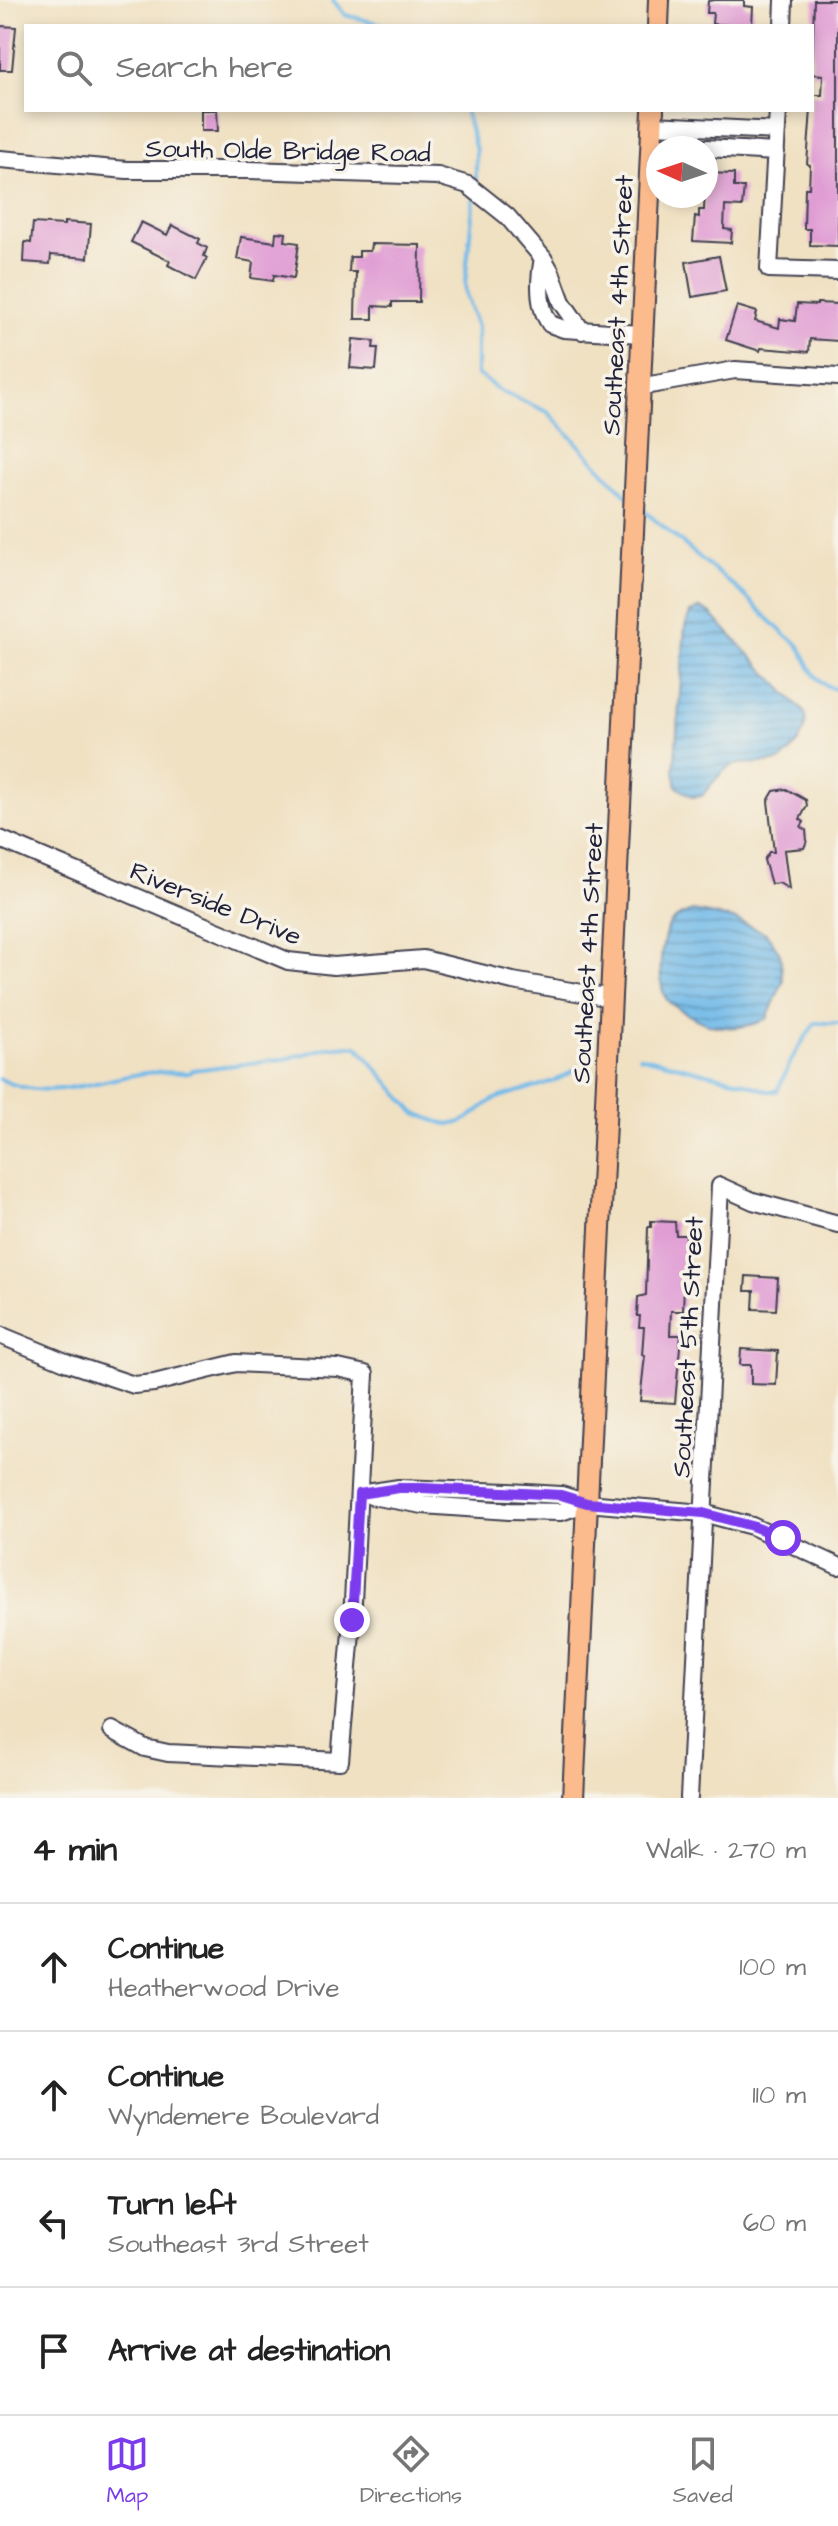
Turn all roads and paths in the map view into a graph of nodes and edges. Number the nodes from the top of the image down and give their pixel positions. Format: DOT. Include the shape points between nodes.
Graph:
graph roads {
  1 [pos="659,0"];
  2 [pos="784,0"];
  3 [pos="658,24"];
  4 [pos="783,24"];
  5 [pos="778,112"];
  6 [pos="653,118"];
  7 [pos="777,131"];
  8 [pos="718,149"];
  9 [pos="776,152"];
  10 [pos="0,159"];
  11 [pos="648,208"];
  12 [pos="838,271"];
  13 [pos="641,334"];
  14 [pos="838,377"];
  15 [pos="639,387"];
  16 [pos="0,839"];
  17 [pos="611,998"];
  18 [pos="838,1224"];
  19 [pos="0,1335"];
  20 [pos="359,1494"];
  21 [pos="587,1503"];
  22 [pos="703,1513"];
  23 [pos="838,1566"];
  24 [pos="112,1730"];
  25 [pos="573,1798"];
  26 [pos="689,1798"];
  1 -- 3 [label="main road"];
  2 -- 4 [label="street"];
  5 -- 7 [label="street"];
  6 -- 7 [label="street"];
  7 -- 9 [label="street"];
  8 -- 9 [label="street"];
  9 -- 12 [label="street" via="769,269"];
  10 -- 13 [label="street, South Olde Bridge Road" via="127,170 438,176 468,185 507,216 543,258 540,283 546,319 555,327"];
  11 -- 13 [label="main road, Southeast 4th Street"];
  13 -- 15 [label="main road, Southeast 4th Street"];
  14 -- 15 [label="street" via="735,370"];
  15 -- 17 [label="main road, Southeast 4th Street"];
  16 -- 17 [label="street, Riverside Drive" via="288,961 334,966 423,959"];
  17 -- 21 [label="main road, Southeast 4th Street"];
  18 -- 22 [label="street, Southeast 5th Street" via="753,1201 720,1186"];
  19 -- 20 [label="street" via="134,1385 236,1363 365,1374"];
  20 -- 21 [label="street" via="423,1488 561,1495"];
  20 -- 24 [label="street" via="340,1761 168,1753 145,1748"];
  21 -- 22 [label="street"];
  21 -- 25 [label="main road, Southeast 4th Street"];
  22 -- 23 [label="street" via="783,1538"];
  22 -- 26 [label="street, Southeast 5th Street"];
}
